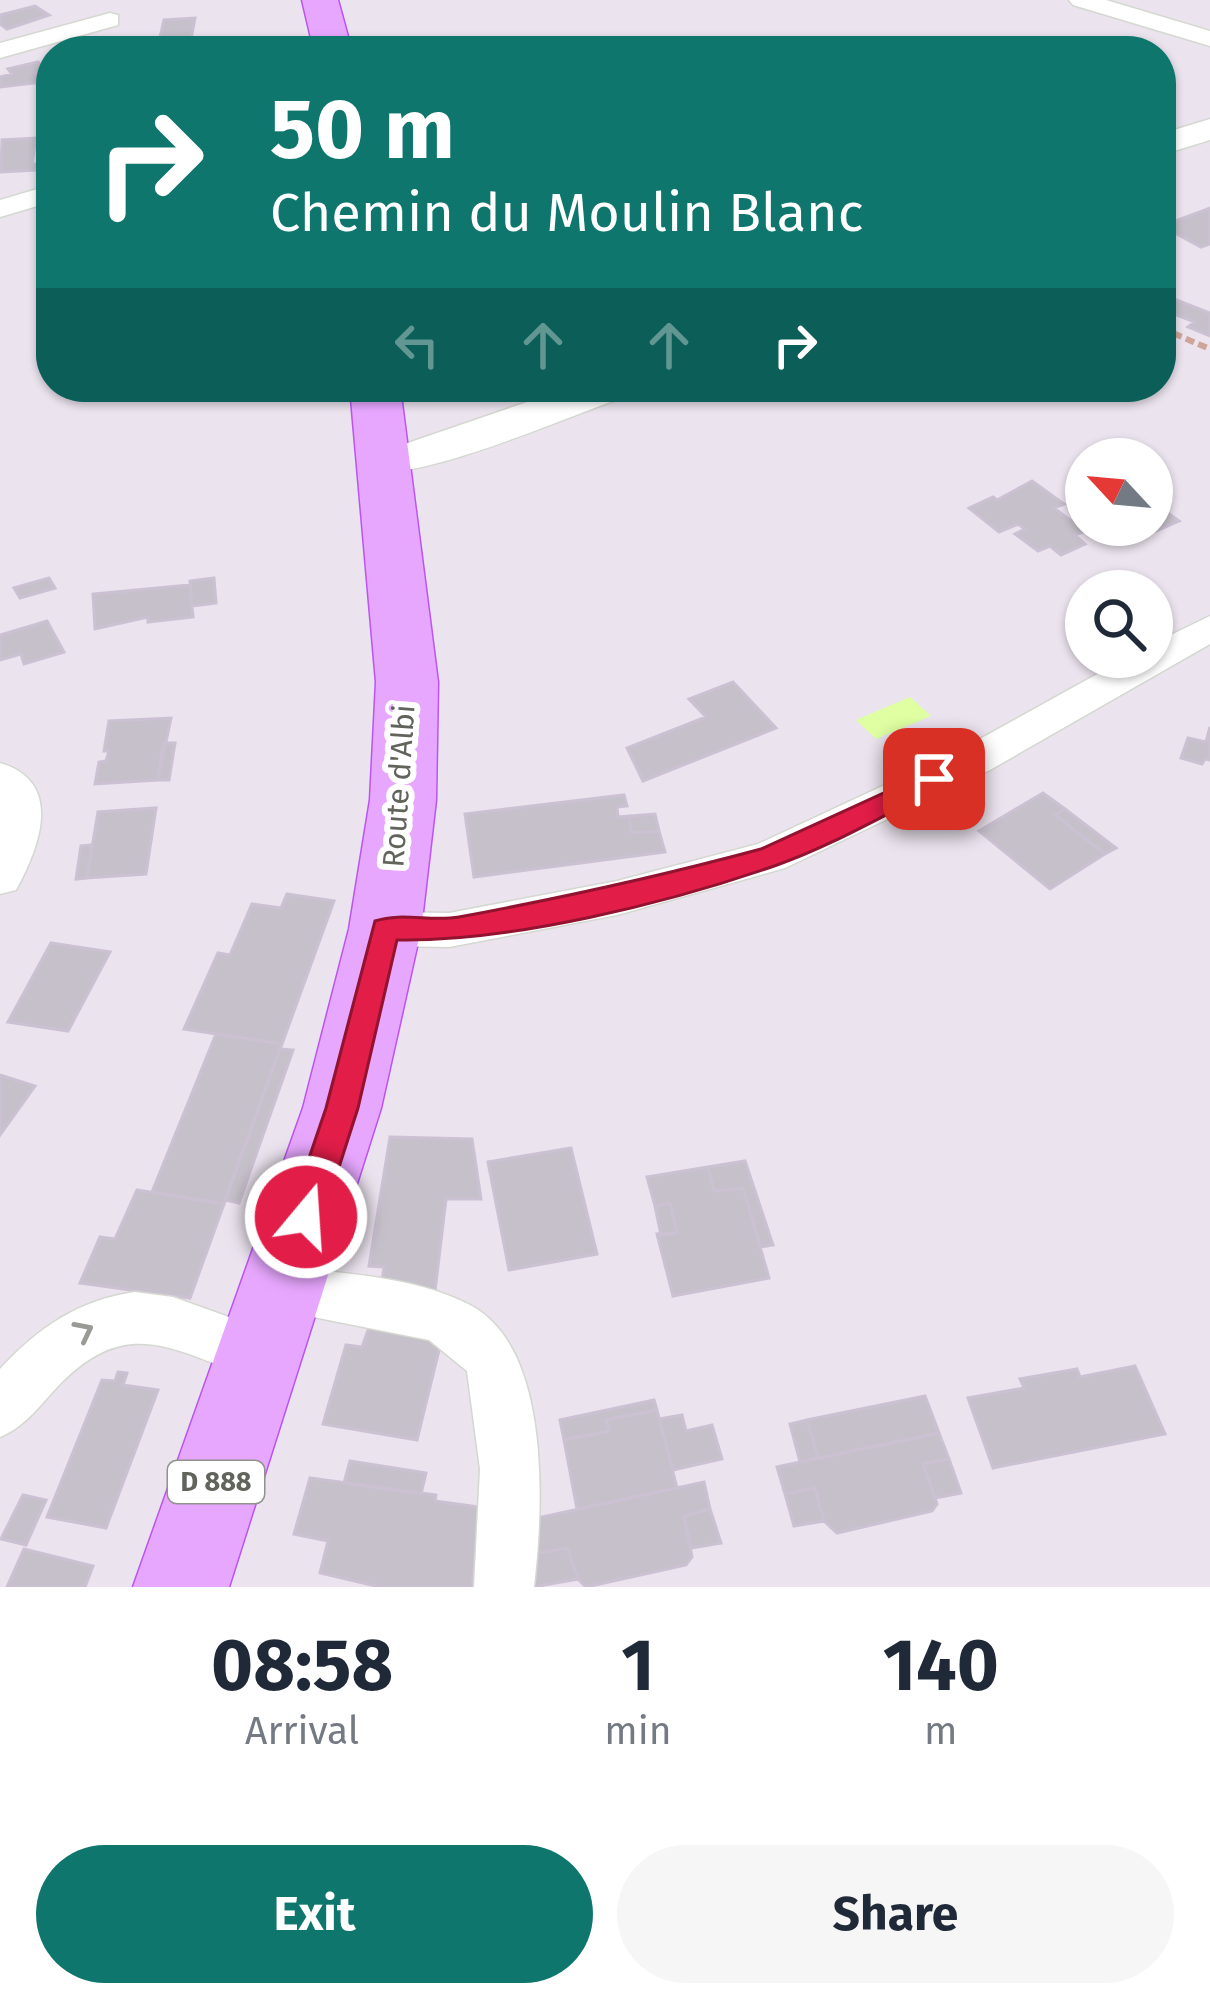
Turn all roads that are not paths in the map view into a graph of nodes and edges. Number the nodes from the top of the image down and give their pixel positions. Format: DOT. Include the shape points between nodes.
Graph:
graph roads {
  1 [pos="320,0"];
  2 [pos="1081,0"];
  3 [pos="111,10"];
  4 [pos="41,36"];
  5 [pos="329,36"];
  6 [pos="36,38"];
  7 [pos="1210,40"];
  8 [pos="0,51"];
  9 [pos="1210,129"];
  10 [pos="1176,140"];
  11 [pos="36,198"];
  12 [pos="0,209"];
  13 [pos="376,402"];
  14 [pos="569,402"];
  15 [pos="381,462"];
  16 [pos="1210,628"];
  17 [pos="0,778"];
  18 [pos="0,878"];
  19 [pos="385,929"];
  20 [pos="270,1322"];
  21 [pos="0,1410"];
  22 [pos="181,1587"];
  23 [pos="504,1587"];
  1 -- 5 [label="main road"];
  2 -- 7 [label="street"];
  3 -- 4 [label="street"];
  6 -- 8 [label="street"];
  9 -- 10 [label="street"];
  11 -- 12 [label="street"];
  13 -- 15 [label="main road, Route d'Albi / D 888"];
  14 -- 15 [label="street"];
  15 -- 19 [label="main road, Route d'Albi / D 888" via="406,682 403,800"];
  16 -- 19 [label="street" via="975,760 770,857 449,930"];
  17 -- 18 [label="street" via="22,806 14,855"];
  19 -- 20 [label="main road, Route d'Albi / D 888" via="342,1108"];
  21 -- 20 [label="street, one-way" via="75,1333 117,1316 164,1319 228,1346"];
  20 -- 22 [label="main road, Route d'Albi / D 888"];
  20 -- 23 [label="street" via="361,1300 452,1322 489,1356 506,1427 511,1546"];
}
